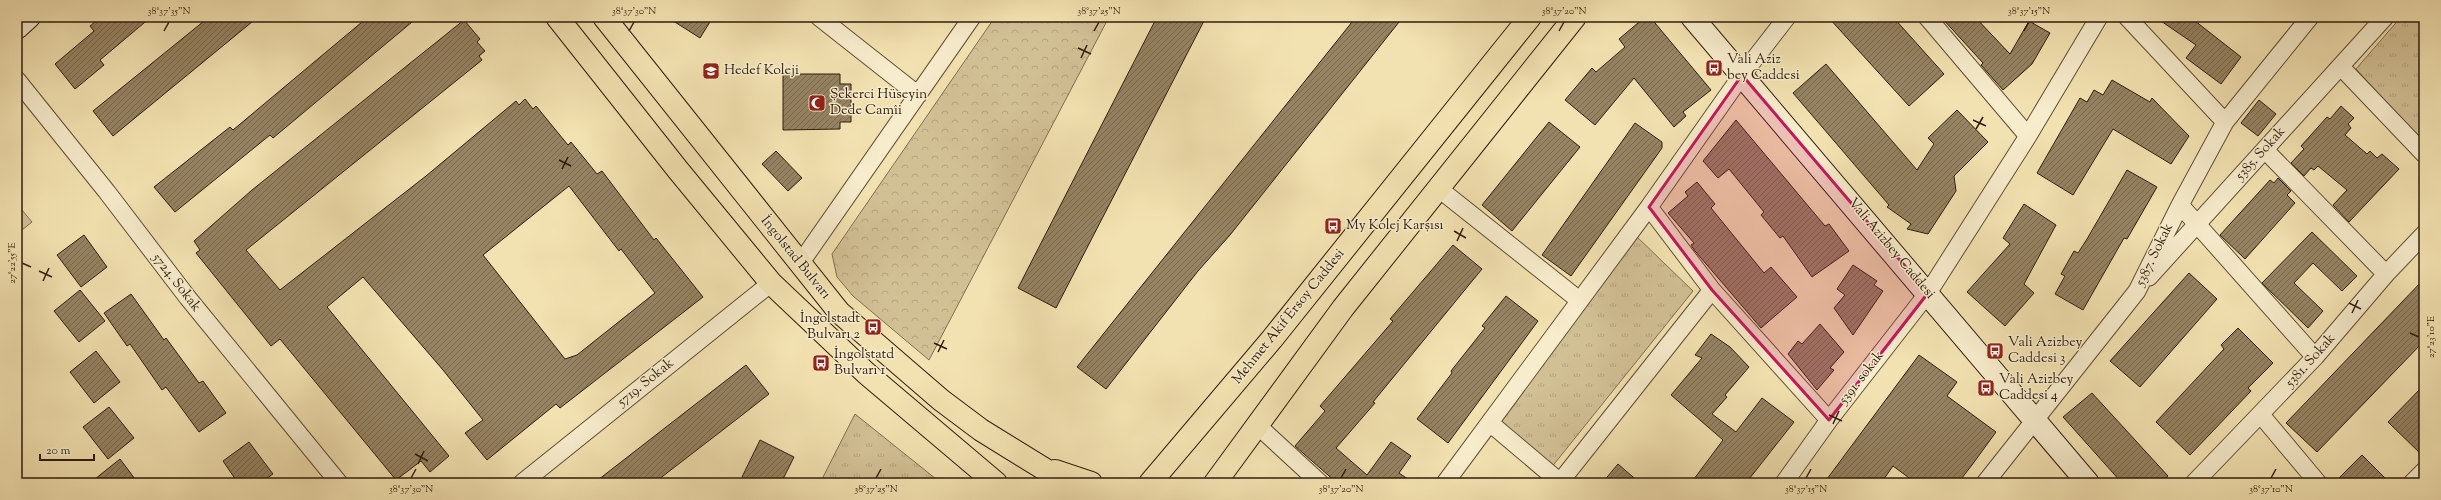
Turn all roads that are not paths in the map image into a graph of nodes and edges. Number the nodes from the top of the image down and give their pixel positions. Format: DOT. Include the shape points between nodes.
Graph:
graph roads {
  1 [pos="29,17"];
  2 [pos="557,17"];
  3 [pos="604,17"];
  4 [pos="819,17"];
  5 [pos="972,17"];
  6 [pos="1530,17"];
  7 [pos="1575,17"];
  8 [pos="1692,17"];
  9 [pos="1787,17"];
  10 [pos="1927,17"];
  11 [pos="2099,17"];
  12 [pos="2127,17"];
  13 [pos="2310,17"];
  14 [pos="2385,17"];
  15 [pos="17,28"];
  16 [pos="2341,67"];
  17 [pos="1742,75"];
  18 [pos="17,80"];
  19 [pos="918,95"];
  20 [pos="2225,122"];
  21 [pos="2028,136"];
  22 [pos="2265,150"];
  23 [pos="2424,154"];
  24 [pos="1438,188"];
  25 [pos="2180,205"];
  26 [pos="1649,207"];
  27 [pos="2197,226"];
  28 [pos="2424,234"];
  29 [pos="799,265"];
  30 [pos="2386,274"];
  31 [pos="771,283"];
  32 [pos="1712,290"];
  33 [pos="2137,291"];
  34 [pos="1928,293"];
  35 [pos="1580,300"];
  36 [pos="2315,357"];
  37 [pos="2261,415"];
  38 [pos="1829,420"];
  39 [pos="2035,421"];
  40 [pos="1490,423"];
  41 [pos="1257,425"];
  42 [pos="976,465"];
  43 [pos="1039,465"];
  44 [pos="2424,471"];
  45 [pos="1148,482"];
  46 [pos="339,483"];
  47 [pos="522,483"];
  48 [pos="990,483"];
  49 [pos="996,483"];
  50 [pos="1067,483"];
  51 [pos="1092,483"];
  52 [pos="1215,483"];
  53 [pos="1320,483"];
  54 [pos="1445,483"];
  55 [pos="1561,483"];
  56 [pos="1784,483"];
  57 [pos="1985,483"];
  58 [pos="2088,483"];
  59 [pos="2194,483"];
  60 [pos="2318,483"];
  61 [pos="2412,483"];
  1 -- 15 [label="street"];
  2 -- 31 [label="main road, İngolstad Bulvarı"];
  3 -- 29 [label="main road, İngolstad Bulvarı"];
  4 -- 19 [label="street"];
  5 -- 19 [label="street"];
  6 -- 45 [label="main road, Mehmet Akif Ersoy Caddesi" via="1286,321"];
  7 -- 24 [label="main road"];
  8 -- 17 [label="street, Vali Azizbey Caddesi"];
  9 -- 17 [label="street"];
  10 -- 21 [label="street"];
  11 -- 21 [label="street, 5391. sokak"];
  12 -- 20 [label="street"];
  13 -- 20 [label="street, 5387. Sokak"];
  14 -- 16 [label="street, 5385. Sokak"];
  16 -- 22 [label="street, 5385. Sokak"];
  16 -- 23 [label="street"];
  17 -- 26 [label="street"];
  17 -- 34 [label="street, Vali Azizbey Caddesi"];
  18 -- 46 [label="street, 5724. Sokak" via="188,298"];
  19 -- 29 [label="street"];
  20 -- 25 [label="street, 5387. Sokak"];
  21 -- 34 [label="street, 5391. sokak"];
  22 -- 27 [label="street, 5385. Sokak"];
  22 -- 30 [label="street"];
  24 -- 35 [label="street"];
  24 -- 41 [label="main road" via="1343,308"];
  25 -- 27 [label="street"];
  25 -- 33 [label="street, 5387. Sokak"];
  26 -- 32 [label="street"];
  26 -- 35 [label="street"];
  27 -- 33 [label="street, 5385. Sokak"];
  27 -- 36 [label="street"];
  28 -- 30 [label="street, 5381. Sokak"];
  29 -- 43 [label="main road, İngolstad Bulvarı" via="838,312 941,400 981,430"];
  30 -- 36 [label="street, 5381. Sokak"];
  31 -- 42 [label="main road, İngolstad Bulvarı" via="866,373"];
  31 -- 47 [label="street, 5719. Sokak"];
  32 -- 38 [label="street"];
  32 -- 55 [label="street"];
  33 -- 39 [label="street, 5387. Sokak"];
  34 -- 38 [label="street, 5391. sokak"];
  34 -- 39 [label="street, Vali Azizbey Caddesi"];
  35 -- 40 [label="street"];
  36 -- 37 [label="street, 5381. Sokak"];
  37 -- 59 [label="street, 5381. Sokak"];
  37 -- 60 [label="street"];
  38 -- 56 [label="street, 5391. sokak"];
  39 -- 57 [label="street, 5387. Sokak"];
  39 -- 58 [label="street, Vali Azizbey Caddesi"];
  40 -- 54 [label="street"];
  40 -- 55 [label="street"];
  41 -- 52 [label="main road"];
  41 -- 53 [label="street"];
  42 -- 48 [label="main road"];
  42 -- 49 [label="main road, İngolstad Bulvarı"];
  43 -- 50 [label="main road, İngolstad Bulvarı"];
  43 -- 51 [label="main road"];
  44 -- 61 [label="street"];
}
